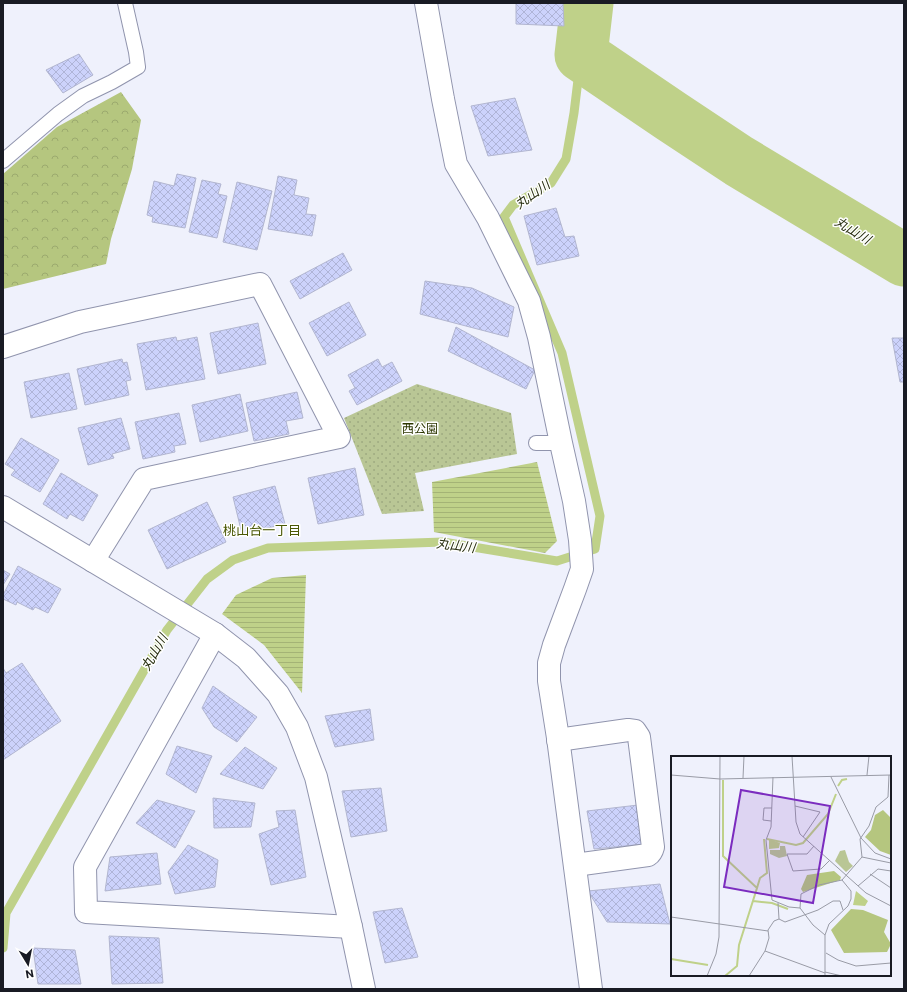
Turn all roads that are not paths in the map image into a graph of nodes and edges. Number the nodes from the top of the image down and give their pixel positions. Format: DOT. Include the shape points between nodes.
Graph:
graph roads {
  1 [pos="125,3"];
  2 [pos="426,3"];
  3 [pos="3,161"];
  4 [pos="3,348"];
  5 [pos="536,443"];
  6 [pos="560,443"];
  7 [pos="3,507"];
  8 [pos="93,562"];
  9 [pos="215,634"];
  10 [pos="558,740"];
  11 [pos="575,865"];
  12 [pos="351,927"];
  13 [pos="364,989"];
  14 [pos="591,989"];
  1 -- 3 [label="lane" via="138,67 83,96"];
  2 -- 6 [label="street" via="456,164 488,218 529,302 539,337"];
  4 -- 8 [label="street" via="80,322 260,284 339,437 144,479"];
  5 -- 6 [label="lane"];
  6 -- 10 [label="street" via="574,501 582,569 549,663 549,681"];
  7 -- 8 [label="street"];
  8 -- 9 [label="street"];
  9 -- 12 [label="street" via="251,663 278,694 297,727 316,777"];
  9 -- 12 [label="street" via="85,867 86,912"];
  10 -- 11 [label="street"];
  10 -- 11 [label="street" via="628,730 635,731 639,737 652,850 648,855"];
  11 -- 14 [label="street"];
  12 -- 13 [label="street"];
}
